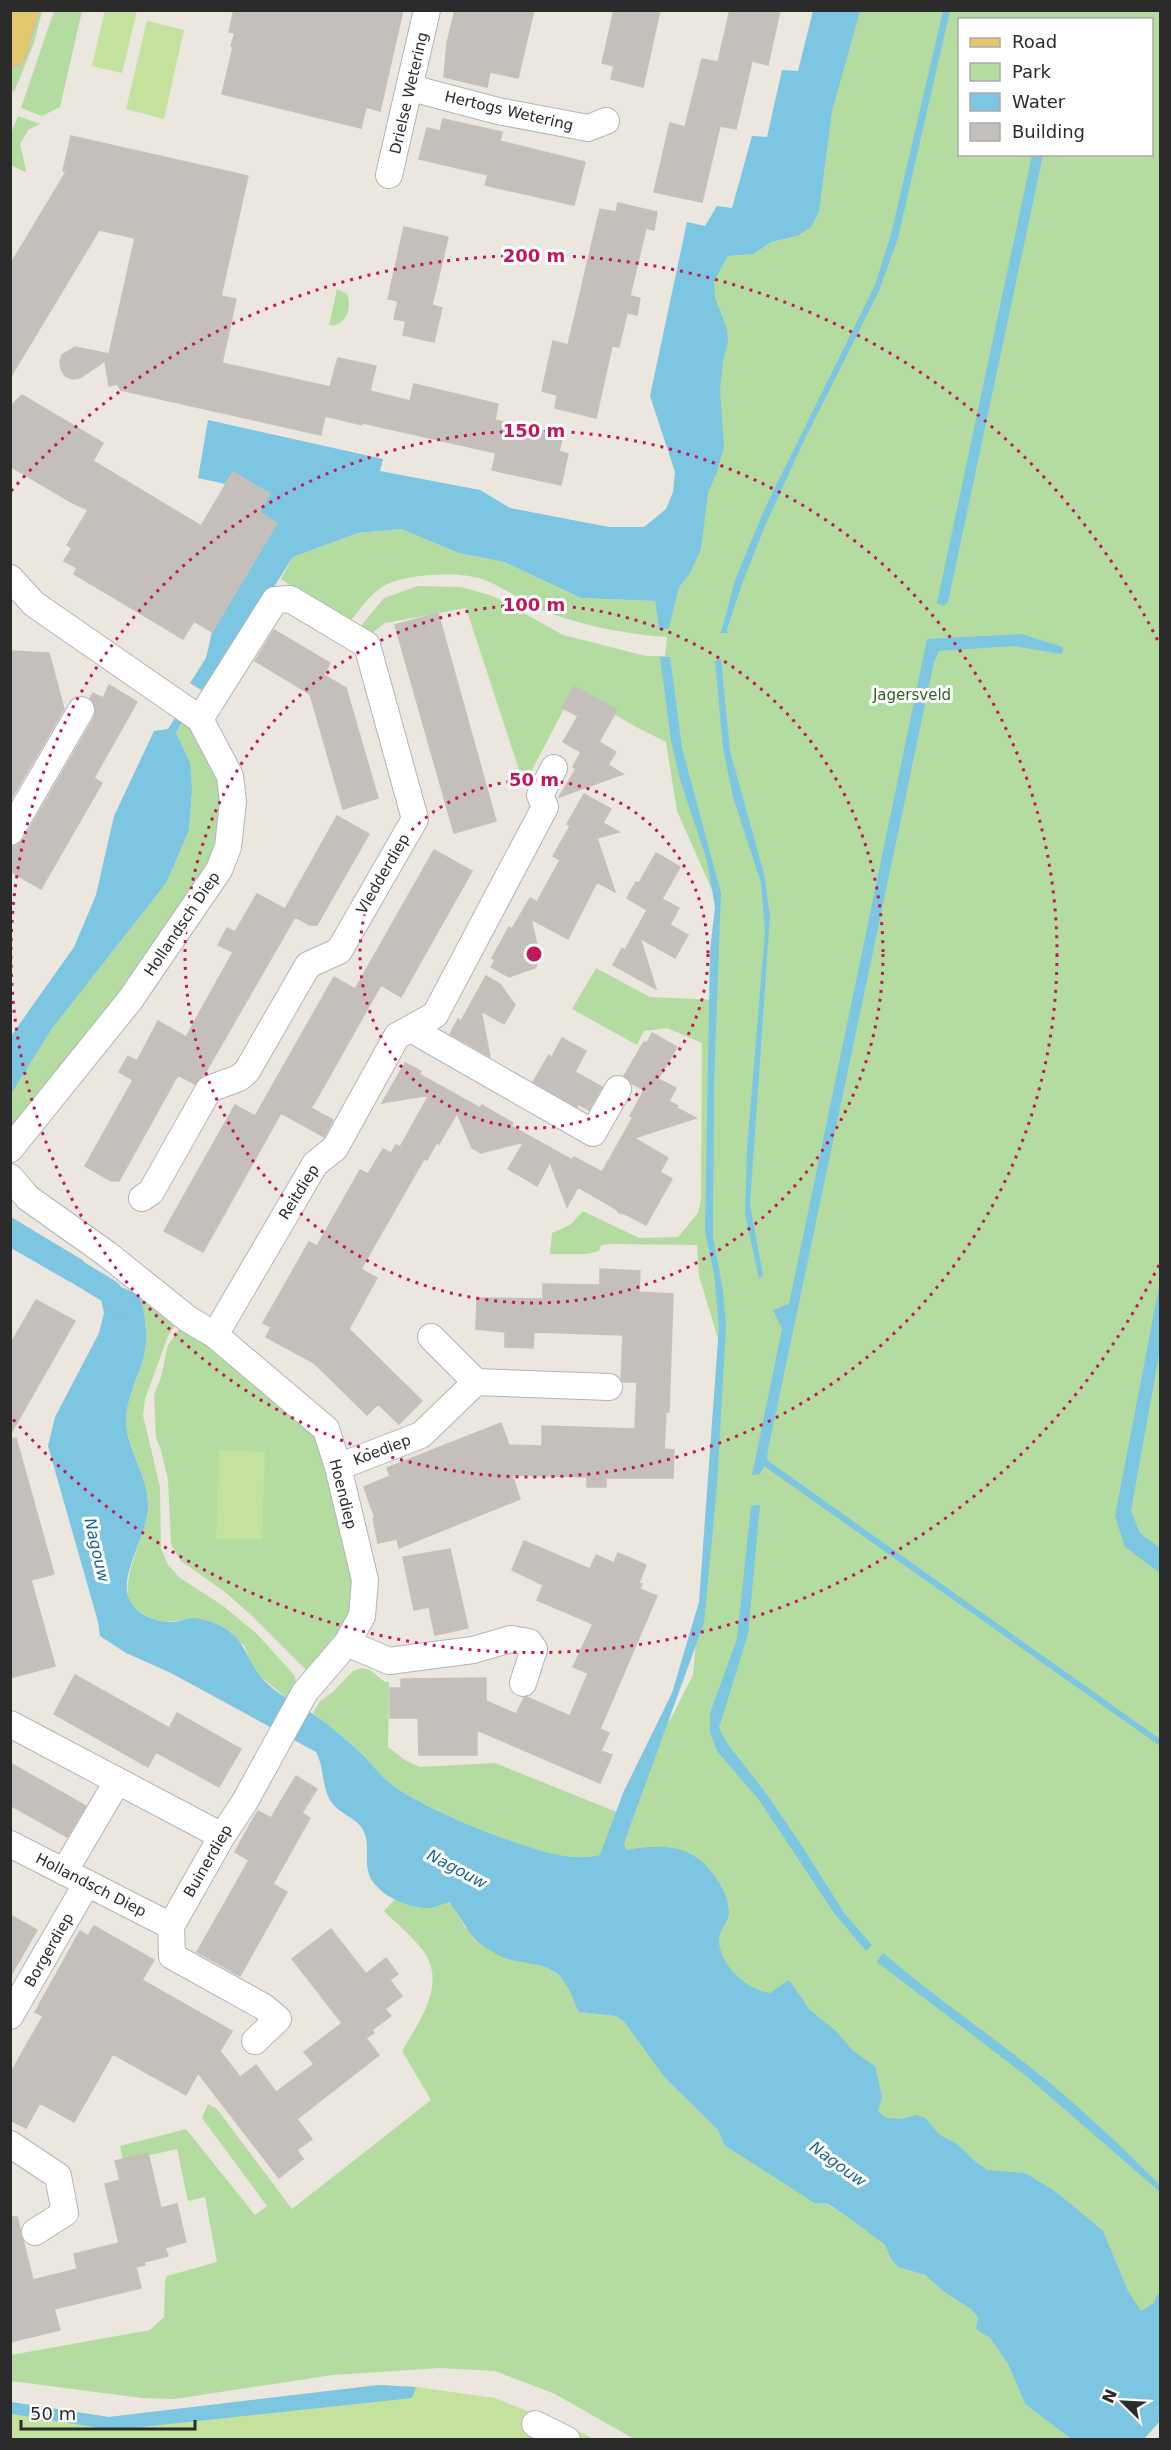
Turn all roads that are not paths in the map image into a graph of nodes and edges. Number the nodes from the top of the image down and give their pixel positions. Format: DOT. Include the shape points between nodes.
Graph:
graph roads {
  1 [pos="22,10"];
  2 [pos="427,10"];
  3 [pos="10,50"];
  4 [pos="411,88"];
  5 [pos="606,121"];
  6 [pos="390,175"];
  7 [pos="10,578"];
  8 [pos="81,710"];
  9 [pos="200,718"];
  10 [pos="554,768"];
  11 [pos="10,832"];
  12 [pos="411,1029"];
  13 [pos="618,1089"];
  14 [pos="10,1149"];
  15 [pos="10,1177"];
  16 [pos="142,1198"];
  17 [pos="215,1335"];
  18 [pos="431,1337"];
  19 [pos="476,1382"];
  20 [pos="609,1387"];
  21 [pos="338,1467"];
  22 [pos="347,1643"];
  23 [pos="523,1683"];
  24 [pos="10,1724"];
  25 [pos="117,1782"];
  26 [pos="222,1836"];
  27 [pos="10,1844"];
  28 [pos="64,1872"];
  29 [pos="87,1883"];
  30 [pos="171,1926"];
  31 [pos="10,2016"];
  32 [pos="255,2041"];
  33 [pos="10,2144"];
  34 [pos="35,2232"];
  35 [pos="535,2424"];
  36 [pos="567,2439"];
  1 -- 3 [label="main road"];
  2 -- 4 [label="street, Drielse Wetering"];
  4 -- 5 [label="street, Hertogs Wetering" via="498,111 588,128"];
  4 -- 6 [label="street, Drielse Wetering"];
  7 -- 9 [label="street, Hollandsch Diep" via="34,604"];
  8 -- 11 [label="street"];
  9 -- 14 [label="street, Hollandsch Diep" via="230,776 234,802 228,847 219,870 130,1000"];
  9 -- 16 [label="street, Vledderdiep" via="275,600 290,598 367,645 415,819 339,951 308,965 247,1071 209,1089 151,1192"];
  10 -- 12 [label="street, Reitdiep" via="540,795 545,807 435,1015"];
  12 -- 13 [label="street" via="593,1133"];
  12 -- 17 [label="street, Reitdiep" via="398,1036 335,1148 315,1164"];
  15 -- 17 [label="street, Hoendiep" via="28,1198 188,1319"];
  17 -- 21 [label="street, Hoendiep" via="326,1429"];
  18 -- 19 [label="street"];
  19 -- 20 [label="street"];
  19 -- 21 [label="street, Koediep" via="421,1435"];
  21 -- 22 [label="street, Hoendiep" via="365,1580 362,1616"];
  22 -- 23 [label="street" via="389,1661 473,1650 520,1639 534,1649"];
  22 -- 26 [label="street, Buinerdiep" via="305,1692"];
  24 -- 25 [label="street"];
  25 -- 26 [label="street"];
  25 -- 28 [label="street"];
  26 -- 30 [label="street, Buinerdiep"];
  27 -- 28 [label="street, Hollandsch Diep"];
  28 -- 29 [label="street, Hollandsch Diep"];
  29 -- 30 [label="street, Hollandsch Diep"];
  29 -- 31 [label="street, Borgerdiep"];
  30 -- 32 [label="street" via="172,1956 264,2007 278,2019"];
  33 -- 34 [label="street" via="58,2176 65,2213"];
  35 -- 36 [label="street"];
}
